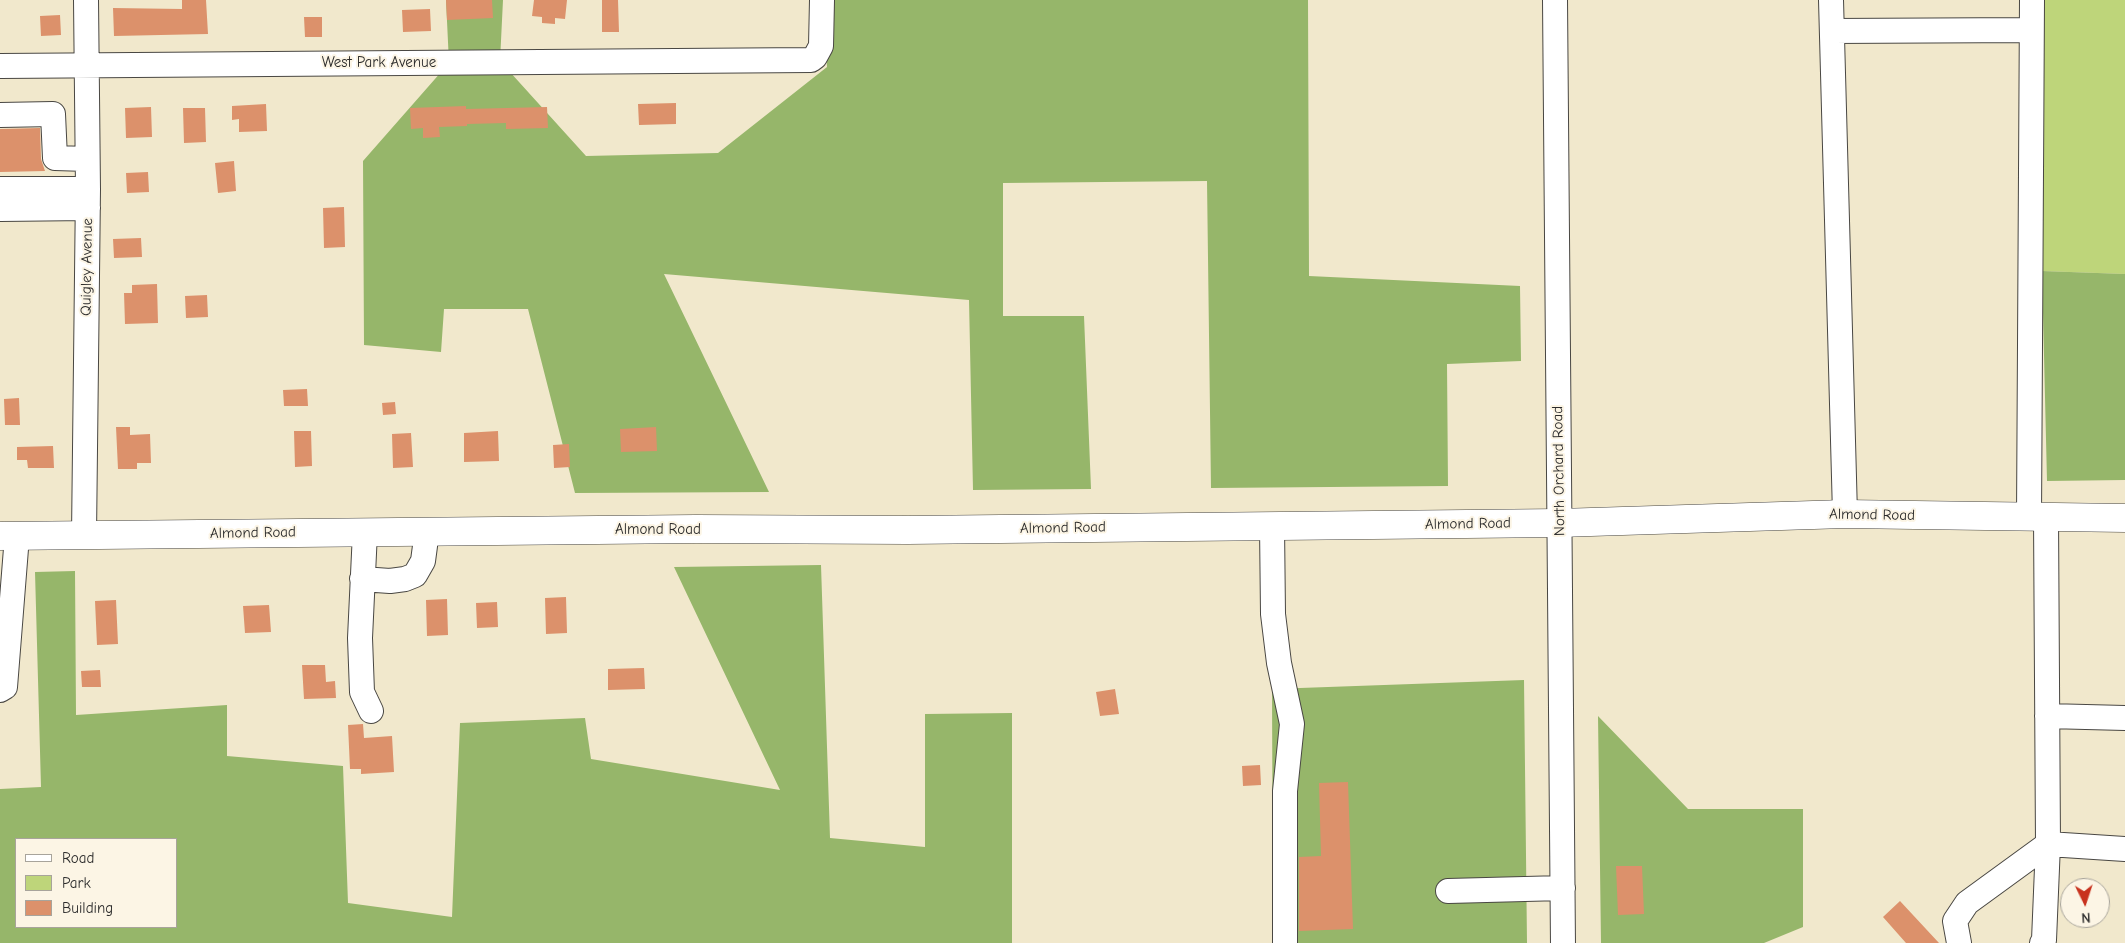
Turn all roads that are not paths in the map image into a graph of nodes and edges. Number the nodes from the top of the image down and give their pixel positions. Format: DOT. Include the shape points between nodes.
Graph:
graph roads {
  1 [pos="86,0"];
  2 [pos="822,0"];
  3 [pos="1554,0"];
  4 [pos="1831,0"];
  5 [pos="2032,0"];
  6 [pos="2031,30"];
  7 [pos="1832,31"];
  8 [pos="86,65"];
  9 [pos="0,66"];
  10 [pos="0,115"];
  11 [pos="87,159"];
  12 [pos="0,189"];
  13 [pos="88,198"];
  14 [pos="0,209"];
  15 [pos="1845,514"];
  16 [pos="2038,517"];
  17 [pos="2125,518"];
  18 [pos="1559,523"];
  19 [pos="1272,526"];
  20 [pos="427,531"];
  21 [pos="365,532"];
  22 [pos="84,535"];
  23 [pos="8,536"];
  24 [pos="362,579"];
  25 [pos="6,599"];
  26 [pos="0,690"];
  27 [pos="371,711"];
  28 [pos="2047,716"];
  29 [pos="2125,718"];
  30 [pos="2048,844"];
  31 [pos="2125,849"];
  32 [pos="1563,888"];
  33 [pos="1448,891"];
  34 [pos="2044,942"];
  35 [pos="1285,943"];
  36 [pos="1563,943"];
  37 [pos="1959,943"];
  1 -- 8 [label="street, Quigley Avenue"];
  2 -- 8 [label="street, West Park Avenue" via="821,46 811,60"];
  3 -- 18 [label="street, North Orchard Road"];
  4 -- 7 [label="street"];
  5 -- 6 [label="street"];
  6 -- 7 [label="street"];
  6 -- 16 [label="street"];
  7 -- 15 [label="street"];
  8 -- 9 [label="street, West Park Avenue"];
  8 -- 11 [label="street, Quigley Avenue"];
  10 -- 11 [label="street" via="53,114 55,158"];
  11 -- 13 [label="street, Quigley Avenue"];
  12 -- 13 [label="street"];
  13 -- 14 [label="street"];
  13 -- 22 [label="street, Quigley Avenue"];
  15 -- 16 [label="main road, Almond Road"];
  15 -- 18 [label="main road, Almond Road"];
  16 -- 17 [label="main road, Almond Road"];
  16 -- 28 [label="street"];
  18 -- 19 [label="main road, Almond Road"];
  18 -- 32 [label="street, North Orchard Road"];
  19 -- 20 [label="main road, Almond Road"];
  19 -- 35 [label="street" via="1273,614 1292,724 1285,791"];
  20 -- 21 [label="main road, Almond Road"];
  20 -- 24 [label="street" via="423,561 415,575 390,581"];
  21 -- 22 [label="main road, Almond Road"];
  21 -- 24 [label="street"];
  22 -- 23 [label="main road, Almond Road"];
  23 -- 25 [label="street"];
  24 -- 27 [label="street" via="362,692"];
  25 -- 26 [label="street" via="5,687"];
  28 -- 29 [label="street"];
  28 -- 30 [label="street"];
  30 -- 31 [label="street"];
  30 -- 34 [label="street"];
  30 -- 37 [label="street" via="1966,903 1955,922"];
  32 -- 33 [label="street"];
  32 -- 36 [label="street, North Orchard Road"];
}
